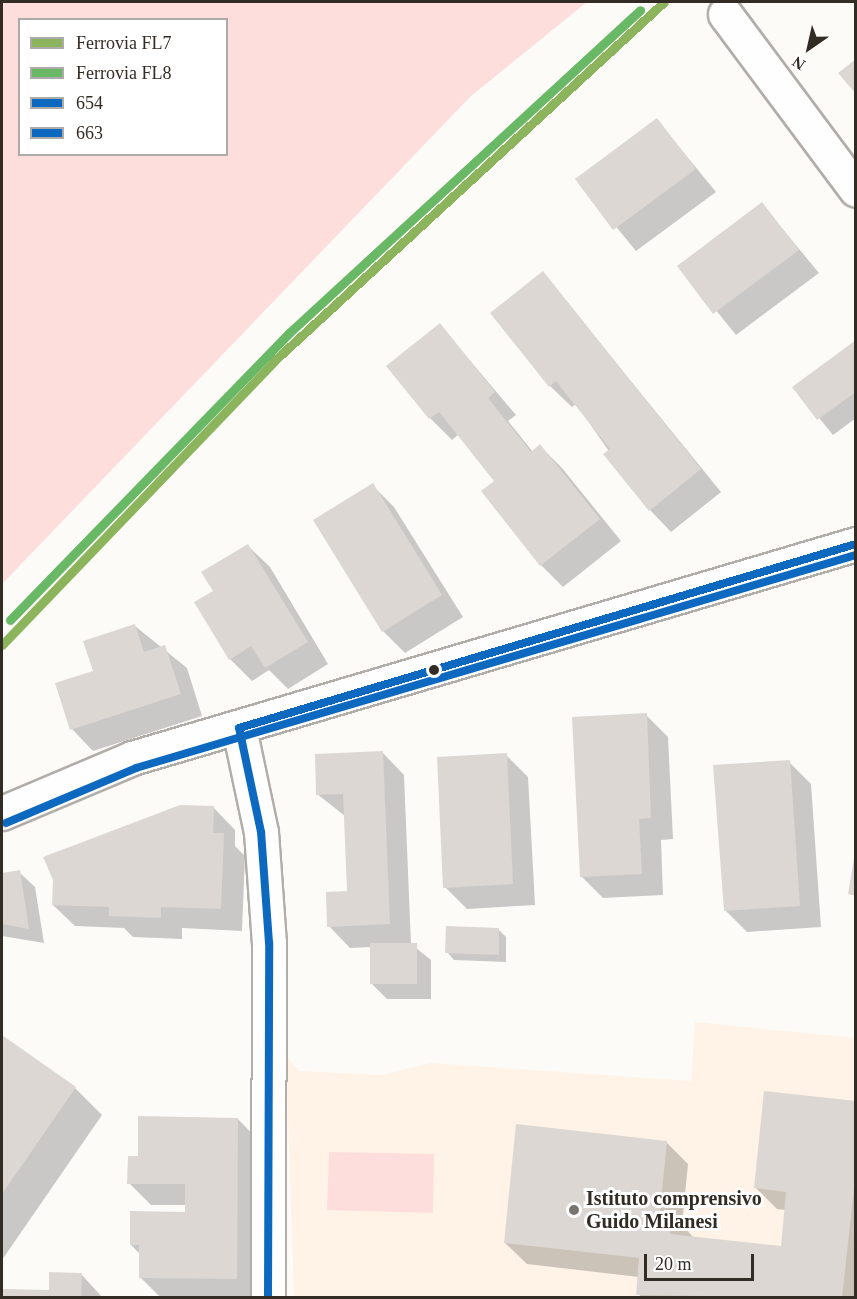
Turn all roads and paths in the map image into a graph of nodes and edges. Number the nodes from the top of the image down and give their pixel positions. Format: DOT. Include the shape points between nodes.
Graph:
graph roads {
  1 [pos="725,14"];
  2 [pos="855,190"];
  3 [pos="855,544"];
  4 [pos="239,728"];
  5 [pos="2,813"];
  6 [pos="268,1298"];
  1 -- 2 [label="street"];
  3 -- 4 [label="street"];
  4 -- 5 [label="street" via="132,758"];
  4 -- 6 [label="street" via="261,832 269,943"];
}
